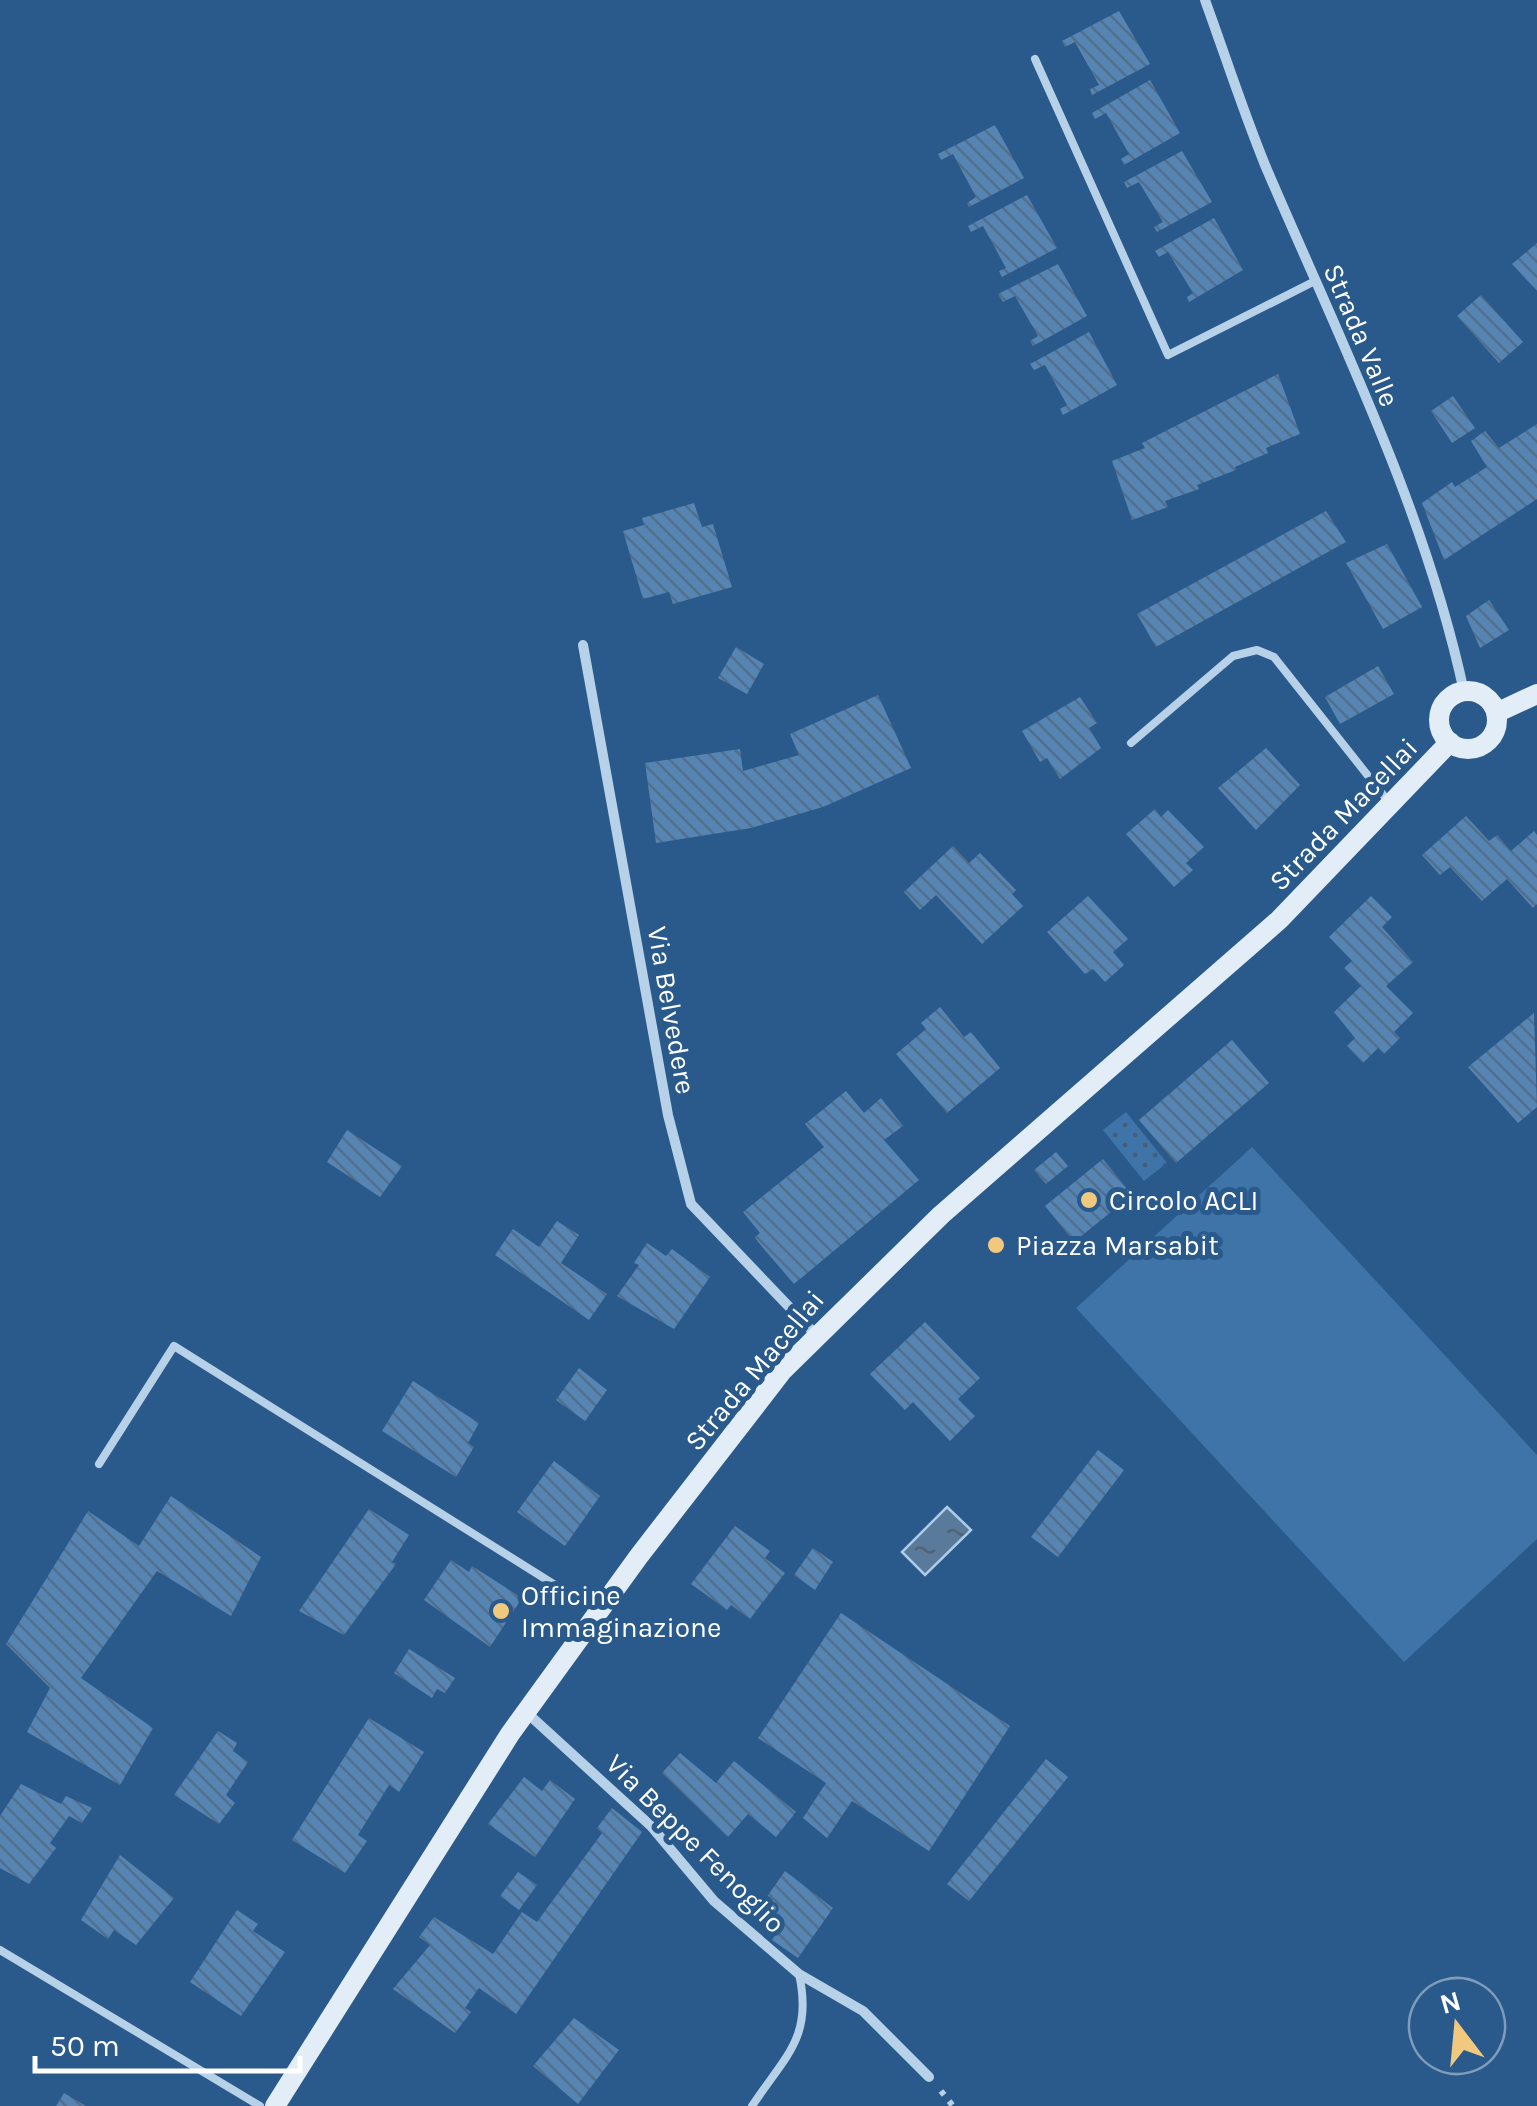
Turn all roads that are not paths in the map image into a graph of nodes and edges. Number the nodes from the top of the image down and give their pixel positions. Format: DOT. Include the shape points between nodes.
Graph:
graph roads {
  1 [pos="1205,0"];
  2 [pos="1034,60"];
  3 [pos="1315,281"];
  4 [pos="584,645"];
  5 [pos="1464,692"];
  6 [pos="1537,694"];
  7 [pos="1496,712"];
  8 [pos="1450,742"];
  9 [pos="1131,743"];
  10 [pos="1391,804"];
  11 [pos="816,1335"];
  12 [pos="99,1464"];
  13 [pos="598,1612"];
  14 [pos="526,1712"];
  15 [pos="0,1950"];
  16 [pos="799,1974"];
  17 [pos="929,2077"];
  18 [pos="260,2106"];
  19 [pos="276,2106"];
  20 [pos="752,2106"];
  1 -- 3 [label="street, Strada Valle"];
  2 -- 3 [label="lane" via="1168,355"];
  3 -- 5 [label="street, Strada Valle" via="1442,601"];
  4 -- 11 [label="street, Via Belvedere" via="668,1115 691,1204"];
  5 -- 7 [label="street" via="1486,697"];
  5 -- 8 [label="street" via="1451,696 1440,712 1441,732"];
  6 -- 7 [label="street"];
  7 -- 8 [label="street" via="1495,731 1483,745 1464,749"];
  8 -- 10 [label="street, Strada Macellai"];
  9 -- 10 [label="lane" via="1233,656 1257,650 1274,657"];
  10 -- 11 [label="street, Strada Macellai" via="1200,994 941,1215"];
  11 -- 13 [label="street, Strada Macellai"];
  12 -- 13 [label="lane" via="174,1346"];
  13 -- 14 [label="street, Strada Macellai"];
  14 -- 16 [label="street, Via Beppe Fenoglio" via="652,1826 714,1901"];
  14 -- 19 [label="street, Strada Macellai"];
  15 -- 18 [label="lane"];
  16 -- 17 [label="street, Via Beppe Fenoglio" via="862,2011"];
  16 -- 20 [label="lane" via="806,2009 798,2036"];
}
